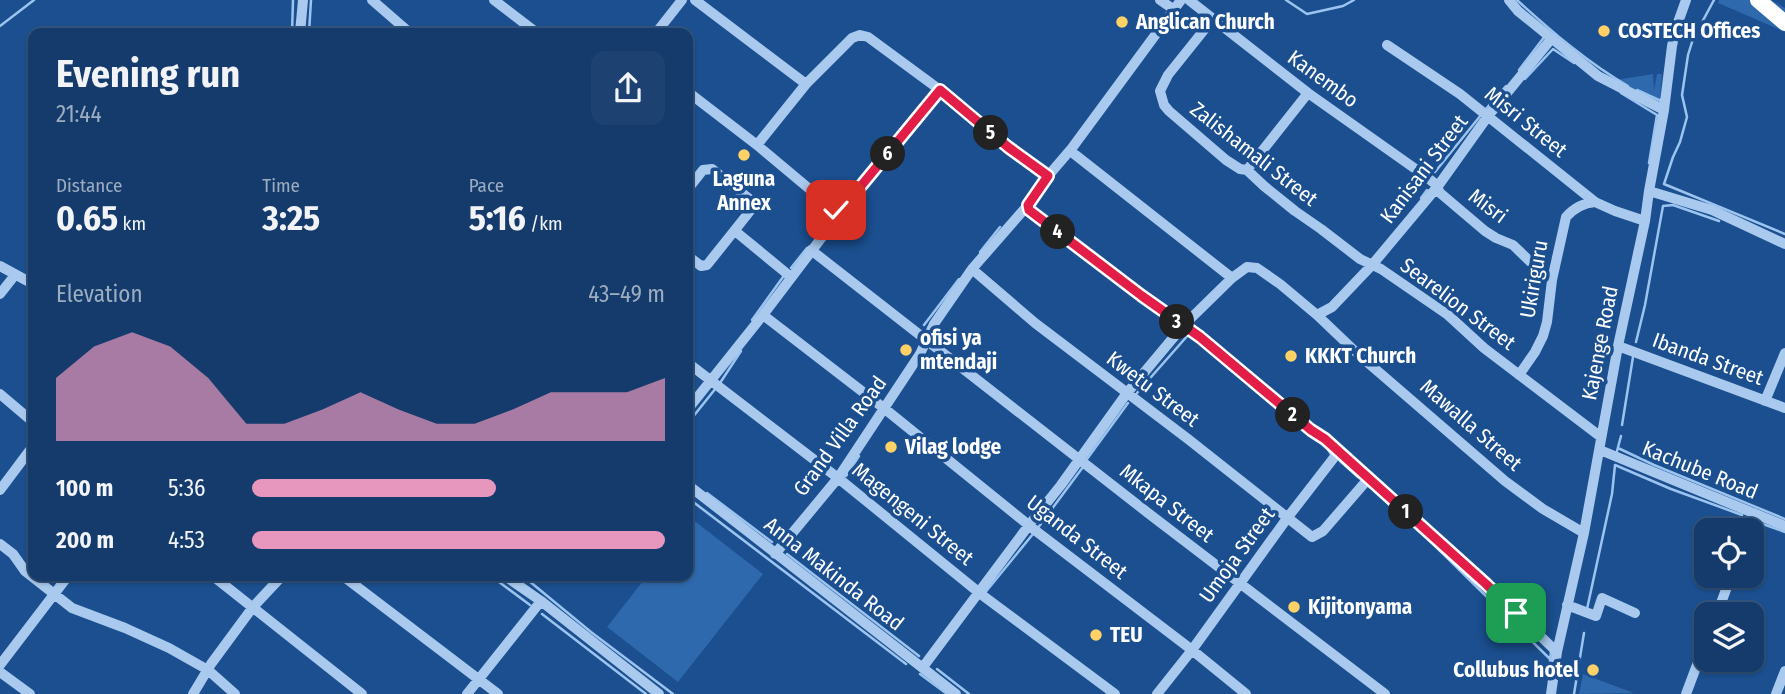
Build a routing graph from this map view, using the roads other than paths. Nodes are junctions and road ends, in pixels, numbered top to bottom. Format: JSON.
{"nodes":[{"id":1,"x":303,"y":0,"type":"edge"},
{"id":2,"x":372,"y":0,"type":"edge"},
{"id":3,"x":494,"y":0,"type":"edge"},
{"id":4,"x":682,"y":0,"type":"edge"},
{"id":5,"x":695,"y":0,"type":"edge"},
{"id":6,"x":1160,"y":0,"type":"edge"},
{"id":7,"x":1189,"y":0,"type":"edge"},
{"id":8,"x":1509,"y":0,"type":"edge"},
{"id":9,"x":1686,"y":0,"type":"edge"},
{"id":10,"x":1758,"y":0,"type":"edge"},
{"id":11,"x":1177,"y":4,"type":"edge"},
{"id":12,"x":1212,"y":20,"type":"junction"},
{"id":13,"x":1785,"y":23,"type":"edge"},
{"id":14,"x":300,"y":28,"type":"edge"},
{"id":15,"x":404,"y":28,"type":"edge"},
{"id":16,"x":530,"y":28,"type":"edge"},
{"id":17,"x":660,"y":28,"type":"edge"},
{"id":18,"x":1552,"y":38,"type":"junction"},
{"id":19,"x":1387,"y":45,"type":"dead end"},
{"id":20,"x":806,"y":84,"type":"junction"},
{"id":21,"x":940,"y":90,"type":"junction"},
{"id":22,"x":1308,"y":93,"type":"junction"},
{"id":23,"x":693,"y":96,"type":"edge"},
{"id":24,"x":1664,"y":110,"type":"junction"},
{"id":25,"x":1488,"y":116,"type":"junction"},
{"id":26,"x":757,"y":145,"type":"junction"},
{"id":27,"x":1072,"y":148,"type":"junction"},
{"id":28,"x":1248,"y":170,"type":"junction"},
{"id":29,"x":1048,"y":176,"type":"junction"},
{"id":30,"x":693,"y":182,"type":"edge"},
{"id":31,"x":1438,"y":186,"type":"junction"},
{"id":32,"x":1649,"y":191,"type":"junction"},
{"id":33,"x":1595,"y":202,"type":"junction"},
{"id":34,"x":1028,"y":205,"type":"junction"},
{"id":35,"x":838,"y":212,"type":"junction"},
{"id":36,"x":1645,"y":222,"type":"junction"},
{"id":37,"x":734,"y":231,"type":"junction"},
{"id":38,"x":1785,"y":244,"type":"edge"},
{"id":39,"x":811,"y":250,"type":"junction"},
{"id":40,"x":693,"y":260,"type":"edge"},
{"id":41,"x":1373,"y":265,"type":"junction"},
{"id":42,"x":0,"y":266,"type":"edge"},
{"id":43,"x":972,"y":269,"type":"junction"},
{"id":44,"x":15,"y":275,"type":"junction"},
{"id":45,"x":791,"y":277,"type":"junction"},
{"id":46,"x":1232,"y":278,"type":"junction"},
{"id":47,"x":1552,"y":280,"type":"junction"},
{"id":48,"x":28,"y":282,"type":"edge"},
{"id":49,"x":0,"y":294,"type":"edge"},
{"id":50,"x":762,"y":315,"type":"junction"},
{"id":51,"x":1317,"y":315,"type":"junction"},
{"id":52,"x":1183,"y":326,"type":"junction"},
{"id":53,"x":927,"y":340,"type":"junction"},
{"id":54,"x":1618,"y":346,"type":"junction"},
{"id":55,"x":1785,"y":353,"type":"edge"},
{"id":56,"x":693,"y":367,"type":"edge"},
{"id":57,"x":1519,"y":375,"type":"junction"},
{"id":58,"x":710,"y":382,"type":"junction"},
{"id":59,"x":1127,"y":393,"type":"junction"},
{"id":60,"x":0,"y":394,"type":"edge"},
{"id":61,"x":1765,"y":401,"type":"junction"},
{"id":62,"x":693,"y":403,"type":"edge"},
{"id":63,"x":1785,"y":408,"type":"edge"},
{"id":64,"x":885,"y":409,"type":"junction"},
{"id":65,"x":28,"y":417,"type":"edge"},
{"id":66,"x":1601,"y":438,"type":"junction"},
{"id":67,"x":1325,"y":439,"type":"junction"},
{"id":68,"x":1600,"y":450,"type":"junction"},
{"id":69,"x":28,"y":453,"type":"edge"},
{"id":70,"x":1079,"y":459,"type":"junction"},
{"id":71,"x":838,"y":478,"type":"junction"},
{"id":72,"x":1368,"y":479,"type":"junction"},
{"id":73,"x":693,"y":489,"type":"edge"},
{"id":74,"x":0,"y":490,"type":"edge"},
{"id":75,"x":1754,"y":513,"type":"junction"},
{"id":76,"x":1287,"y":516,"type":"junction"},
{"id":77,"x":1752,"y":518,"type":"edge"},
{"id":78,"x":1029,"y":525,"type":"junction"},
{"id":79,"x":1785,"y":526,"type":"edge"},
{"id":80,"x":1584,"y":533,"type":"junction"},
{"id":81,"x":0,"y":544,"type":"edge"},
{"id":82,"x":775,"y":554,"type":"junction"},
{"id":83,"x":28,"y":573,"type":"edge"},
{"id":84,"x":37,"y":581,"type":"edge"},
{"id":85,"x":64,"y":581,"type":"edge"},
{"id":86,"x":219,"y":581,"type":"edge"},
{"id":87,"x":277,"y":581,"type":"edge"},
{"id":88,"x":350,"y":581,"type":"edge"},
{"id":89,"x":512,"y":581,"type":"edge"},
{"id":90,"x":1240,"y":583,"type":"junction"},
{"id":91,"x":979,"y":592,"type":"junction"},
{"id":92,"x":54,"y":595,"type":"junction"},
{"id":93,"x":541,"y":601,"type":"junction"},
{"id":94,"x":1567,"y":606,"type":"junction"},
{"id":95,"x":253,"y":607,"type":"junction"},
{"id":96,"x":1635,"y":612,"type":"dead end"},
{"id":97,"x":1192,"y":650,"type":"junction"},
{"id":98,"x":1557,"y":652,"type":"junction"},
{"id":99,"x":0,"y":666,"type":"edge"},
{"id":100,"x":923,"y":667,"type":"junction"},
{"id":101,"x":208,"y":670,"type":"junction"},
{"id":102,"x":1785,"y":671,"type":"edge"},
{"id":103,"x":0,"y":672,"type":"edge"},
{"id":104,"x":1694,"y":672,"type":"edge"},
{"id":105,"x":479,"y":679,"type":"junction"},
{"id":106,"x":30,"y":694,"type":"edge"},
{"id":107,"x":193,"y":694,"type":"edge"},
{"id":108,"x":235,"y":694,"type":"edge"},
{"id":109,"x":362,"y":694,"type":"edge"},
{"id":110,"x":467,"y":694,"type":"edge"},
{"id":111,"x":498,"y":694,"type":"edge"},
{"id":112,"x":659,"y":694,"type":"edge"},
{"id":113,"x":956,"y":694,"type":"edge"},
{"id":114,"x":1115,"y":694,"type":"edge"},
{"id":115,"x":1157,"y":694,"type":"edge"},
{"id":116,"x":1246,"y":694,"type":"edge"},
{"id":117,"x":1385,"y":694,"type":"edge"},
{"id":118,"x":1551,"y":694,"type":"edge"},
{"id":119,"x":1686,"y":694,"type":"edge"},
{"id":120,"x":1776,"y":694,"type":"edge"}],
"edges":[{"from":1,"to":14,"type":"street"},
{"from":2,"to":15,"type":"street"},
{"from":3,"to":16,"type":"street"},
{"from":4,"to":17,"type":"street"},
{"from":5,"to":20,"type":"street"},
{"from":6,"to":11,"type":"street"},
{"from":7,"to":12,"type":"street","name":"Kanembo"},
{"from":8,"to":18,"type":"street"},
{"from":9,"to":24,"type":"street","name":"Kajenge Road"},
{"from":10,"to":13,"type":"highway"},
{"from":11,"to":27,"type":"street","name":"Grand Villa Road"},
{"from":12,"to":22,"type":"street","name":"Kanembo"},
{"from":12,"to":28,"type":"street","name":"Zalishamali Street"},
{"from":18,"to":24,"type":"street"},
{"from":18,"to":25,"type":"street","name":"Kanisani Street"},
{"from":19,"to":25,"type":"street","name":"Misri Street"},
{"from":20,"to":21,"type":"street"},
{"from":20,"to":26,"type":"street"},
{"from":21,"to":29,"type":"street"},
{"from":21,"to":35,"type":"street"},
{"from":22,"to":28,"type":"street"},
{"from":22,"to":31,"type":"street","name":"Kanembo"},
{"from":23,"to":26,"type":"street"},
{"from":24,"to":32,"type":"street","name":"Kajenge Road"},
{"from":25,"to":31,"type":"street","name":"Kanisani Street"},
{"from":25,"to":33,"type":"street","name":"Misri Street"},
{"from":26,"to":35,"type":"street"},
{"from":27,"to":29,"type":"street","name":"Grand Villa Road"},
{"from":27,"to":46,"type":"street"},
{"from":28,"to":41,"type":"street","name":"Zalishamali Street"},
{"from":29,"to":34,"type":"street","name":"Grand Villa Road"},
{"from":30,"to":37,"type":"street"},
{"from":31,"to":41,"type":"street","name":"Kanisani Street"},
{"from":31,"to":47,"type":"street","name":"Misri"},
{"from":32,"to":36,"type":"street","name":"Kajenge Road"},
{"from":32,"to":38,"type":"street"},
{"from":33,"to":36,"type":"street","name":"Misri Street"},
{"from":33,"to":47,"type":"street","name":"Ukiriguru"},
{"from":34,"to":43,"type":"street","name":"Grand Villa Road"},
{"from":34,"to":52,"type":"street"},
{"from":35,"to":39,"type":"street"},
{"from":36,"to":54,"type":"street","name":"Kajenge Road"},
{"from":37,"to":40,"type":"street"},
{"from":37,"to":45,"type":"street"},
{"from":39,"to":45,"type":"street"},
{"from":39,"to":53,"type":"street","name":"Mkapa Street"},
{"from":41,"to":51,"type":"street","name":"Kanisani Street"},
{"from":41,"to":57,"type":"street","name":"Searelion Street"},
{"from":42,"to":44,"type":"street"},
{"from":43,"to":53,"type":"street","name":"Grand Villa Road"},
{"from":43,"to":59,"type":"street","name":"Kwetu Street"},
{"from":44,"to":48,"type":"street"},
{"from":44,"to":49,"type":"street"},
{"from":45,"to":50,"type":"street"},
{"from":46,"to":51,"type":"street","name":"Mawalla Street"},
{"from":46,"to":52,"type":"street"},
{"from":47,"to":57,"type":"street","name":"Ukiriguru"},
{"from":50,"to":58,"type":"street"},
{"from":50,"to":64,"type":"street","name":"Uganda Street"},
{"from":51,"to":80,"type":"street","name":"Mawalla Street"},
{"from":52,"to":59,"type":"street"},
{"from":52,"to":67,"type":"street"},
{"from":53,"to":64,"type":"street","name":"Grand Villa Road"},
{"from":53,"to":70,"type":"street","name":"Mkapa Street"},
{"from":54,"to":61,"type":"street","name":"Ibanda Street"},
{"from":54,"to":66,"type":"street","name":"Kajenge Road"},
{"from":55,"to":61,"type":"street"},
{"from":56,"to":58,"type":"street","name":"Magengeni Street"},
{"from":57,"to":66,"type":"street","name":"Searelion Street"},
{"from":58,"to":62,"type":"street"},
{"from":58,"to":71,"type":"street","name":"Magengeni Street"},
{"from":59,"to":70,"type":"street"},
{"from":59,"to":76,"type":"street","name":"Kwetu Street"},
{"from":60,"to":65,"type":"street"},
{"from":61,"to":63,"type":"street","name":"Ibanda Street"},
{"from":64,"to":71,"type":"street","name":"Grand Villa Road"},
{"from":64,"to":78,"type":"street","name":"Uganda Street"},
{"from":66,"to":68,"type":"street","name":"Kajenge Road"},
{"from":67,"to":72,"type":"street"},
{"from":67,"to":76,"type":"street","name":"Umoja Street"},
{"from":68,"to":75,"type":"street","name":"Kachube Road"},
{"from":68,"to":80,"type":"street","name":"Kajenge Road"},
{"from":69,"to":74,"type":"street"},
{"from":70,"to":78,"type":"street"},
{"from":70,"to":90,"type":"street","name":"Mkapa Street"},
{"from":71,"to":82,"type":"street","name":"Grand Villa Road"},
{"from":71,"to":91,"type":"street","name":"Magengeni Street"},
{"from":72,"to":76,"type":"street","name":"Kwetu Street"},
{"from":72,"to":98,"type":"street"},
{"from":73,"to":82,"type":"street","name":"Anna Makinda Road"},
{"from":75,"to":77,"type":"street"},
{"from":75,"to":79,"type":"street","name":"Kachube Road"},
{"from":76,"to":90,"type":"street","name":"Umoja Street"},
{"from":78,"to":91,"type":"street"},
{"from":78,"to":97,"type":"street","name":"Uganda Street"},
{"from":80,"to":94,"type":"street","name":"Kajenge Road"},
{"from":81,"to":83,"type":"street"},
{"from":82,"to":100,"type":"street","name":"Anna Makinda Road"},
{"from":84,"to":92,"type":"street"},
{"from":85,"to":92,"type":"street"},
{"from":86,"to":95,"type":"street"},
{"from":87,"to":95,"type":"street"},
{"from":88,"to":105,"type":"street"},
{"from":89,"to":93,"type":"street"},
{"from":90,"to":97,"type":"street","name":"Umoja Street"},
{"from":90,"to":117,"type":"street","name":"Mkapa Street"},
{"from":91,"to":100,"type":"street"},
{"from":91,"to":114,"type":"street","name":"Magengeni Street"},
{"from":92,"to":99,"type":"street"},
{"from":92,"to":101,"type":"street"},
{"from":93,"to":105,"type":"street"},
{"from":93,"to":112,"type":"street"},
{"from":94,"to":96,"type":"street"},
{"from":94,"to":98,"type":"street","name":"Kajenge Road"},
{"from":95,"to":101,"type":"street"},
{"from":95,"to":109,"type":"street"},
{"from":97,"to":115,"type":"street","name":"Umoja Street"},
{"from":97,"to":116,"type":"street","name":"Uganda Street"},
{"from":98,"to":118,"type":"street","name":"Kajenge Road"},
{"from":100,"to":113,"type":"street","name":"Anna Makinda Road"},
{"from":101,"to":107,"type":"street"},
{"from":101,"to":108,"type":"street"},
{"from":102,"to":120,"type":"street"},
{"from":103,"to":106,"type":"street"},
{"from":104,"to":119,"type":"street"},
{"from":105,"to":110,"type":"street"},
{"from":105,"to":111,"type":"street"}]}
